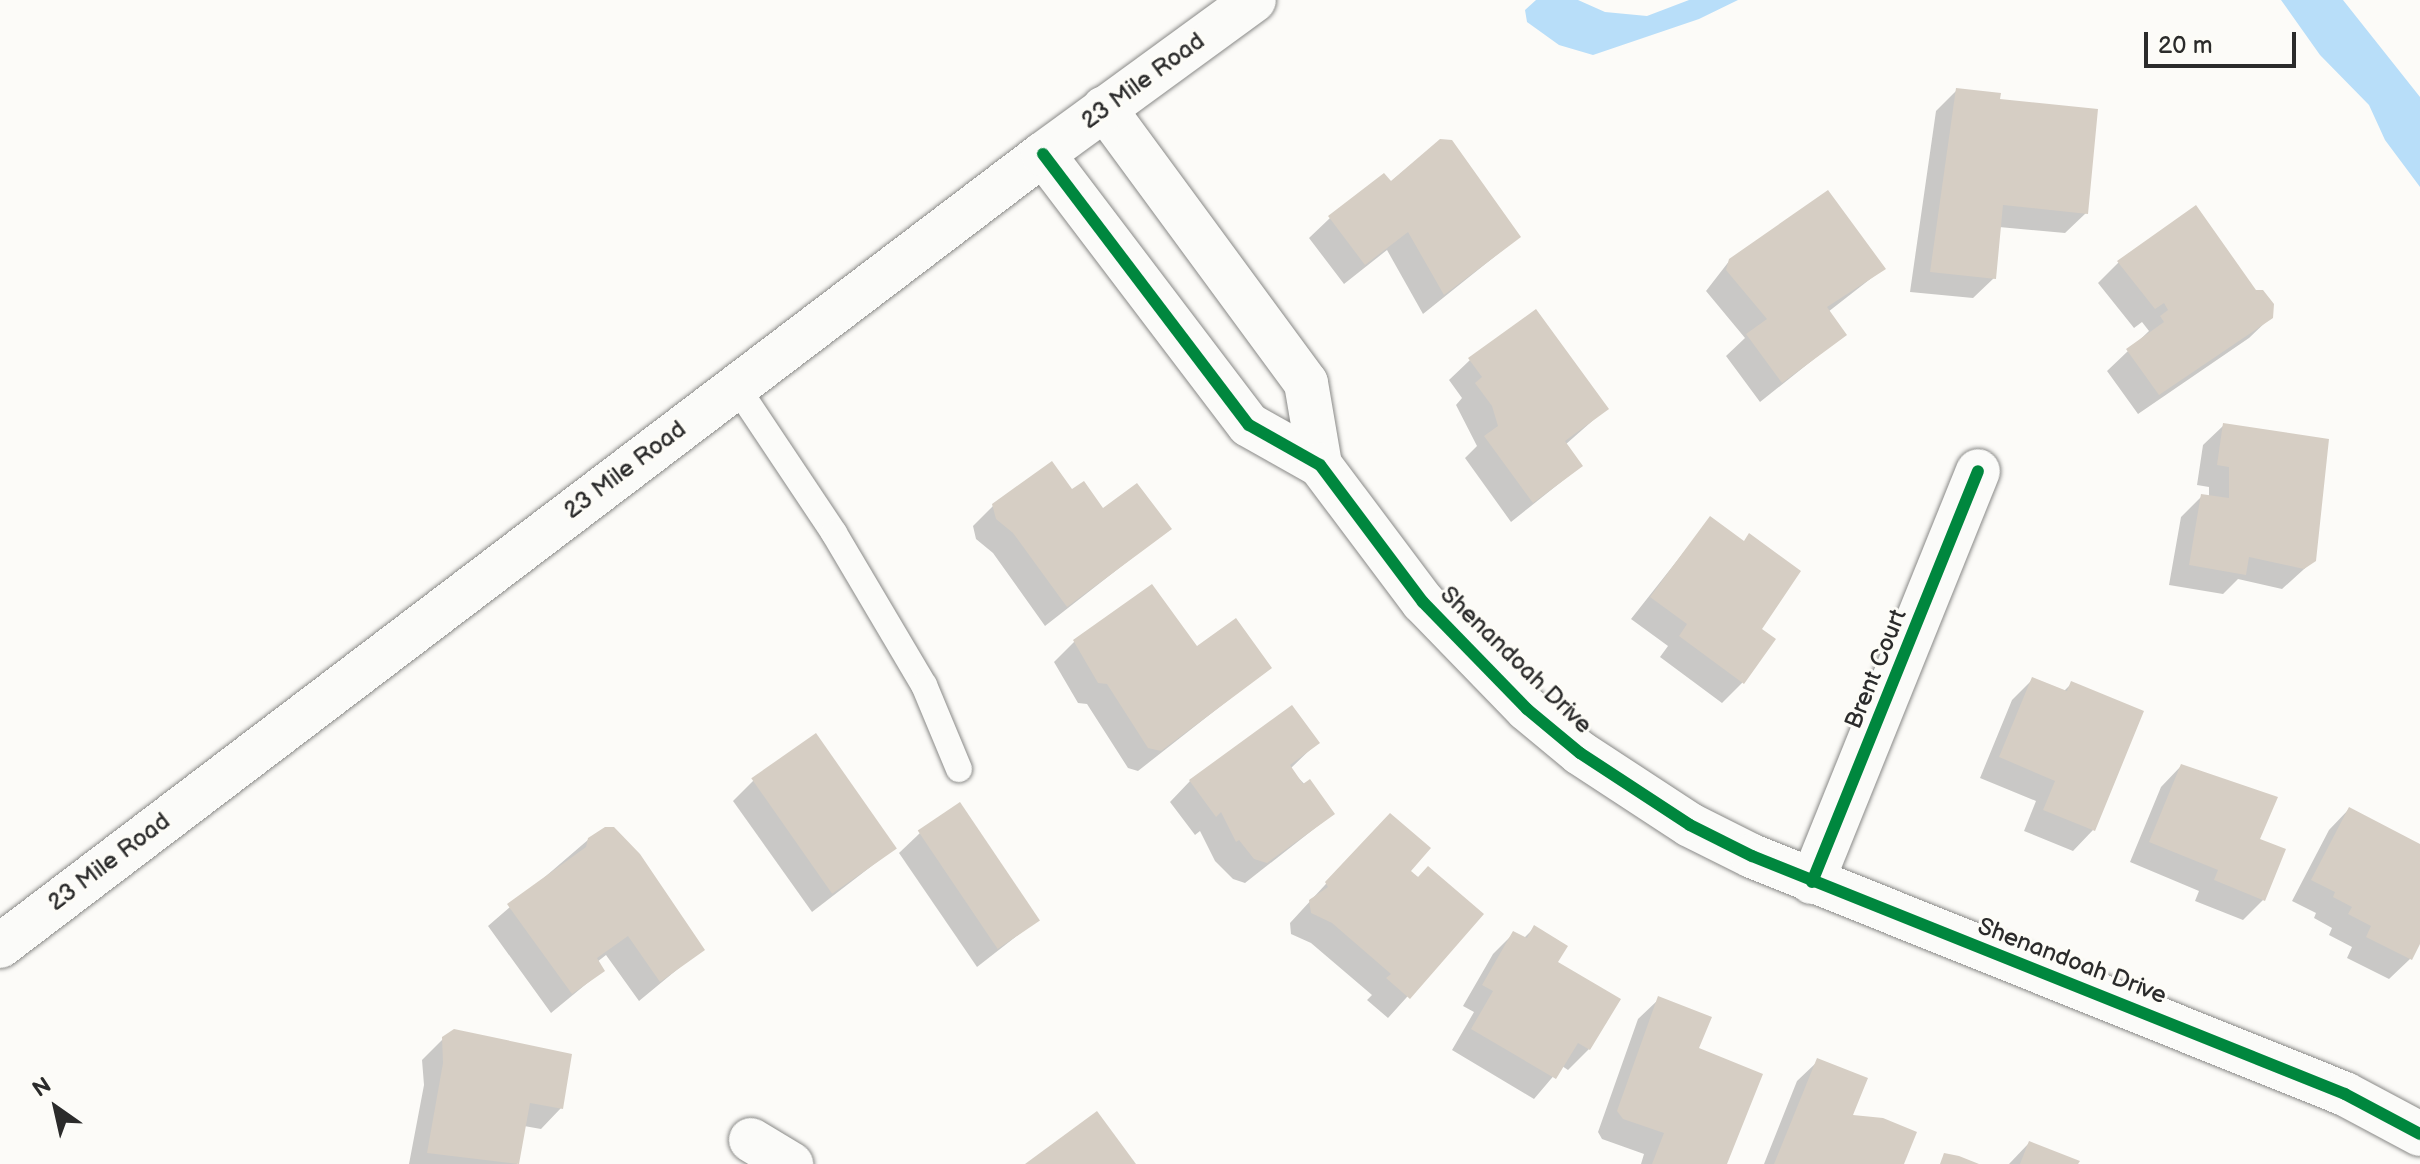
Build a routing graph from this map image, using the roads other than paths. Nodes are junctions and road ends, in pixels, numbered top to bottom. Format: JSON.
{"nodes":[{"id":1,"x":1254,"y":0,"type":"edge"},
{"id":2,"x":1104,"y":108,"type":"junction"},
{"id":3,"x":1043,"y":154,"type":"junction"},
{"id":4,"x":736,"y":386,"type":"junction"},
{"id":5,"x":1320,"y":465,"type":"junction"},
{"id":6,"x":1978,"y":471,"type":"dead end"},
{"id":7,"x":959,"y":769,"type":"dead end"},
{"id":8,"x":1812,"y":882,"type":"junction"},
{"id":9,"x":0,"y":946,"type":"edge"},
{"id":10,"x":2420,"y":1134,"type":"edge"},
{"id":11,"x":751,"y":1140,"type":"dead end"},
{"id":12,"x":791,"y":1164,"type":"edge"}],
"edges":[{"from":1,"to":2,"type":"street","name":"23 Mile Road"},
{"from":2,"to":3,"type":"street","name":"23 Mile Road"},
{"from":2,"to":5,"type":"street","name":"Shenandoah Drive"},
{"from":3,"to":4,"type":"street","name":"23 Mile Road"},
{"from":3,"to":5,"type":"street","name":"Shenandoah Drive"},
{"from":4,"to":7,"type":"lane"},
{"from":4,"to":9,"type":"street","name":"23 Mile Road"},
{"from":5,"to":8,"type":"street","name":"Shenandoah Drive"},
{"from":6,"to":8,"type":"street","name":"Brent Court"},
{"from":8,"to":10,"type":"street","name":"Shenandoah Drive"},
{"from":11,"to":12,"type":"street"}]}
